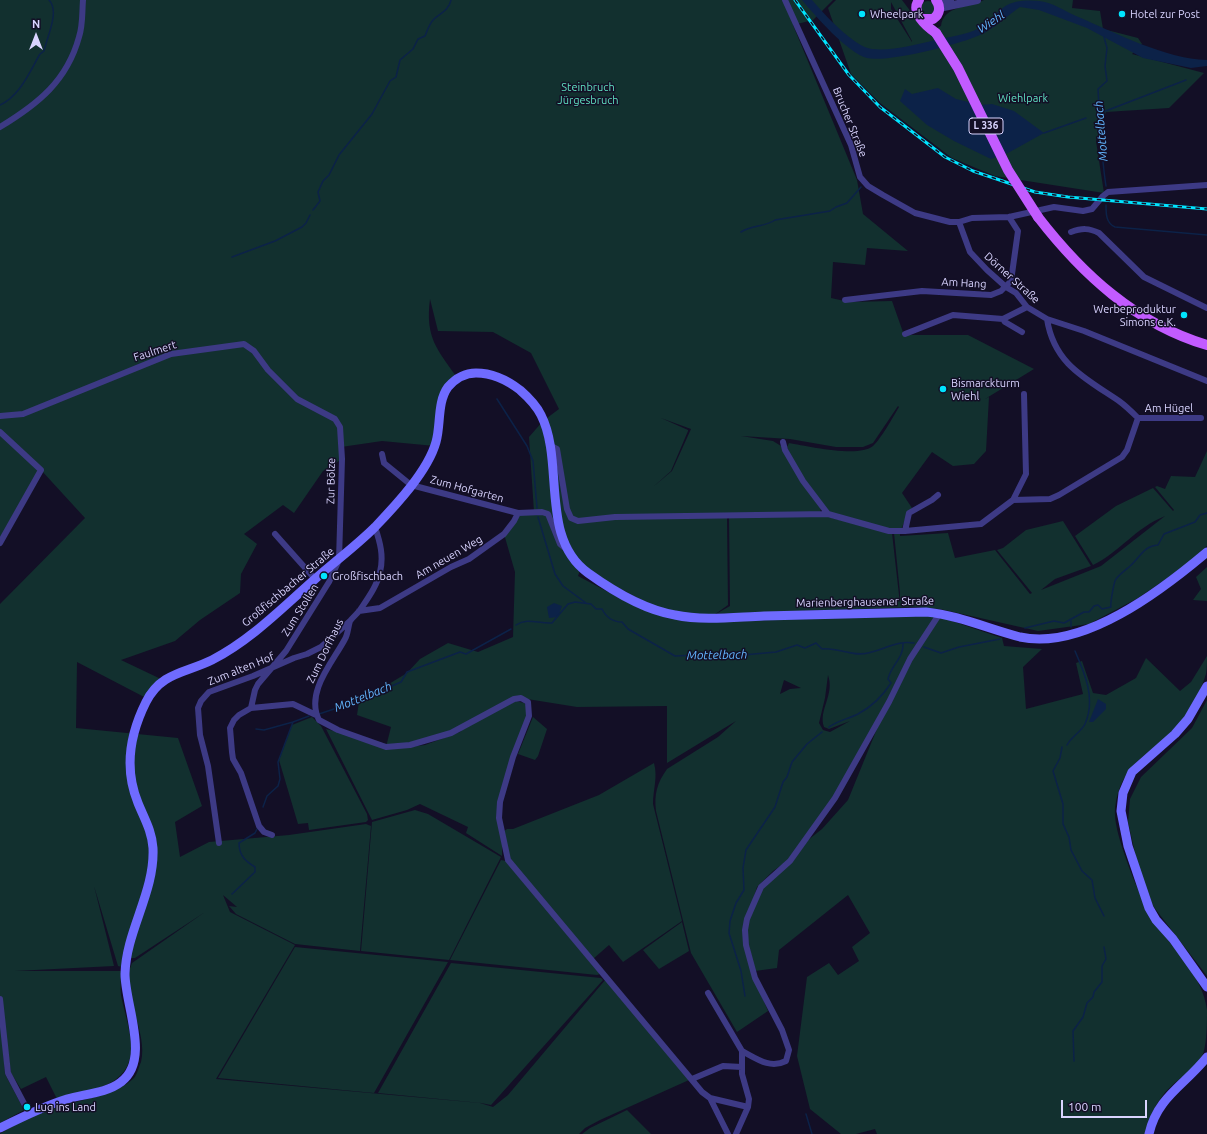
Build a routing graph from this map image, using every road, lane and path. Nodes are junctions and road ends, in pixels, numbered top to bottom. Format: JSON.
{"nodes":[{"id":1,"x":83,"y":0,"type":"edge"},
{"id":2,"x":785,"y":0,"type":"edge"},
{"id":3,"x":950,"y":0,"type":"edge"},
{"id":4,"x":977,"y":0,"type":"edge"},
{"id":5,"x":915,"y":2,"type":"edge"},
{"id":6,"x":937,"y":6,"type":"edge"},
{"id":7,"x":923,"y":19,"type":"junction"},
{"id":8,"x":936,"y":33,"type":"junction"},
{"id":9,"x":0,"y":127,"type":"edge"},
{"id":10,"x":1207,"y":185,"type":"edge"},
{"id":11,"x":1009,"y":217,"type":"junction"},
{"id":12,"x":959,"y":222,"type":"junction"},
{"id":13,"x":1072,"y":232,"type":"dead end"},
{"id":14,"x":1006,"y":287,"type":"junction"},
{"id":15,"x":845,"y":300,"type":"dead end"},
{"id":16,"x":1027,"y":307,"type":"junction"},
{"id":17,"x":1207,"y":308,"type":"edge"},
{"id":18,"x":1003,"y":319,"type":"junction"},
{"id":19,"x":1048,"y":319,"type":"junction"},
{"id":20,"x":1022,"y":332,"type":"dead end"},
{"id":21,"x":905,"y":334,"type":"dead end"},
{"id":22,"x":1207,"y":345,"type":"edge"},
{"id":23,"x":1207,"y":381,"type":"edge"},
{"id":24,"x":1024,"y":394,"type":"dead end"},
{"id":25,"x":322,"y":411,"type":"joint"},
{"id":26,"x":0,"y":416,"type":"edge"},
{"id":27,"x":1138,"y":418,"type":"junction"},
{"id":28,"x":1201,"y":418,"type":"dead end"},
{"id":29,"x":0,"y":432,"type":"edge"},
{"id":30,"x":783,"y":442,"type":"dead end"},
{"id":31,"x":549,"y":445,"type":"junction"},
{"id":32,"x":382,"y":454,"type":"dead end"},
{"id":33,"x":411,"y":485,"type":"junction"},
{"id":34,"x":938,"y":494,"type":"dead end"},
{"id":35,"x":1013,"y":500,"type":"junction"},
{"id":36,"x":518,"y":513,"type":"junction"},
{"id":37,"x":828,"y":514,"type":"junction"},
{"id":38,"x":375,"y":527,"type":"junction"},
{"id":39,"x":905,"y":531,"type":"junction"},
{"id":40,"x":275,"y":534,"type":"dead end"},
{"id":41,"x":0,"y":543,"type":"edge"},
{"id":42,"x":566,"y":549,"type":"junction"},
{"id":43,"x":1207,"y":552,"type":"edge"},
{"id":44,"x":339,"y":560,"type":"junction"},
{"id":45,"x":315,"y":579,"type":"junction"},
{"id":46,"x":359,"y":611,"type":"junction"},
{"id":47,"x":940,"y":613,"type":"junction"},
{"id":48,"x":351,"y":620,"type":"junction"},
{"id":49,"x":273,"y":668,"type":"junction"},
{"id":50,"x":1207,"y":686,"type":"edge"},
{"id":51,"x":251,"y":708,"type":"junction"},
{"id":52,"x":316,"y":715,"type":"junction"},
{"id":53,"x":272,"y":835,"type":"dead end"},
{"id":54,"x":219,"y":843,"type":"dead end"},
{"id":55,"x":1207,"y":988,"type":"edge"},
{"id":56,"x":708,"y":993,"type":"dead end"},
{"id":57,"x":0,"y":999,"type":"edge"},
{"id":58,"x":742,"y":1051,"type":"junction"},
{"id":59,"x":1207,"y":1057,"type":"edge"},
{"id":60,"x":742,"y":1067,"type":"junction"},
{"id":61,"x":692,"y":1079,"type":"junction"},
{"id":62,"x":710,"y":1098,"type":"junction"},
{"id":63,"x":748,"y":1107,"type":"junction"},
{"id":64,"x":30,"y":1113,"type":"junction"},
{"id":65,"x":0,"y":1128,"type":"edge"},
{"id":66,"x":728,"y":1134,"type":"edge"},
{"id":67,"x":736,"y":1134,"type":"edge"},
{"id":68,"x":1149,"y":1134,"type":"edge"}],
"edges":[{"from":1,"to":9,"type":"street"},
{"from":2,"to":12,"type":"street","name":"Brucher Straße"},
{"from":3,"to":6,"type":"street"},
{"from":4,"to":6,"type":"street"},
{"from":5,"to":7,"type":"main road","number":"L 336"},
{"from":6,"to":7,"type":"main road"},
{"from":6,"to":8,"type":"main road"},
{"from":7,"to":8,"type":"main road","number":"L 336"},
{"from":8,"to":22,"type":"main road","number":"L 336","bridge":true},
{"from":10,"to":11,"type":"street","name":"Brucher Straße"},
{"from":11,"to":12,"type":"street","name":"Brucher Straße"},
{"from":11,"to":14,"type":"street"},
{"from":12,"to":14,"type":"street","name":"Dörner Straße"},
{"from":13,"to":17,"type":"street"},
{"from":14,"to":15,"type":"street","name":"Am Hang"},
{"from":14,"to":16,"type":"street","name":"Dörner Straße"},
{"from":16,"to":18,"type":"street"},
{"from":16,"to":19,"type":"street","name":"Dörner Straße"},
{"from":18,"to":20,"type":"street"},
{"from":18,"to":21,"type":"street"},
{"from":19,"to":23,"type":"street","name":"Dörner Straße"},
{"from":19,"to":27,"type":"street"},
{"from":24,"to":35,"type":"street"},
{"from":25,"to":26,"type":"street","name":"Faulmert"},
{"from":25,"to":44,"type":"street","name":"Zur Bölze"},
{"from":27,"to":28,"type":"street","name":"Am Hügel"},
{"from":27,"to":35,"type":"street"},
{"from":29,"to":41,"type":"street"},
{"from":30,"to":37,"type":"street"},
{"from":31,"to":33,"type":"main road","name":"Großfischbacher Straße"},
{"from":31,"to":37,"type":"street"},
{"from":31,"to":42,"type":"main road","name":"Großfischbacher Straße"},
{"from":32,"to":33,"type":"street"},
{"from":33,"to":36,"type":"street","name":"Zum Hofgarten"},
{"from":33,"to":38,"type":"main road","name":"Großfischbacher Straße"},
{"from":34,"to":39,"type":"street"},
{"from":35,"to":39,"type":"street"},
{"from":36,"to":42,"type":"street"},
{"from":36,"to":46,"type":"street","name":"Am neuen Weg"},
{"from":37,"to":39,"type":"street"},
{"from":38,"to":44,"type":"main road","name":"Großfischbacher Straße"},
{"from":38,"to":46,"type":"street","name":"Zum Dorfhaus"},
{"from":40,"to":45,"type":"street"},
{"from":42,"to":47,"type":"main road","name":"Marienberghausener Straße"},
{"from":43,"to":47,"type":"main road","name":"Marienberghausener Straße"},
{"from":44,"to":45,"type":"main road","name":"Großfischbacher Straße"},
{"from":44,"to":49,"type":"street","name":"Zum Stollen"},
{"from":45,"to":64,"type":"main road","name":"Großfischbacher Straße"},
{"from":46,"to":48,"type":"street","name":"Zum Dorfhaus"},
{"from":47,"to":58,"type":"street"},
{"from":48,"to":49,"type":"street","name":"Zum alten Hof"},
{"from":48,"to":52,"type":"street","name":"Zum Dorfhaus"},
{"from":49,"to":51,"type":"street","name":"Zum Stollen"},
{"from":49,"to":54,"type":"street","name":"Zum alten Hof"},
{"from":50,"to":55,"type":"main road"},
{"from":51,"to":52,"type":"street"},
{"from":51,"to":53,"type":"street"},
{"from":52,"to":61,"type":"street"},
{"from":56,"to":58,"type":"street"},
{"from":57,"to":64,"type":"street"},
{"from":58,"to":60,"type":"street"},
{"from":59,"to":68,"type":"main road"},
{"from":60,"to":61,"type":"street"},
{"from":60,"to":63,"type":"street"},
{"from":61,"to":62,"type":"street"},
{"from":62,"to":63,"type":"street"},
{"from":62,"to":66,"type":"street"},
{"from":63,"to":67,"type":"street"},
{"from":64,"to":65,"type":"main road","name":"Großfischbacher Straße"}]}
